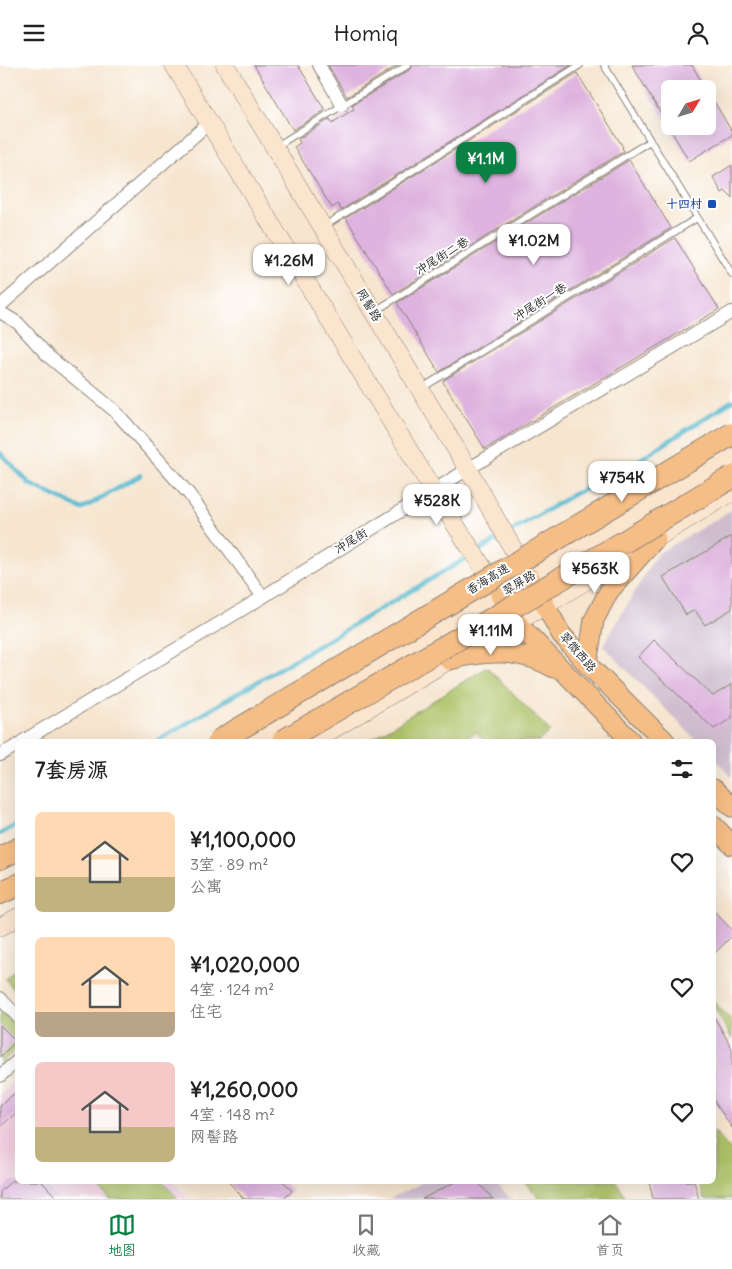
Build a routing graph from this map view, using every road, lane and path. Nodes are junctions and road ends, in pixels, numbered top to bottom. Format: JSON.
{"nodes":[{"id":1,"x":174,"y":65,"type":"edge"},
{"id":2,"x":225,"y":65,"type":"edge"},
{"id":3,"x":318,"y":65,"type":"edge"},
{"id":4,"x":408,"y":65,"type":"edge"},
{"id":5,"x":580,"y":65,"type":"edge"},
{"id":6,"x":604,"y":65,"type":"edge"},
{"id":7,"x":342,"y":105,"type":"junction"},
{"id":8,"x":209,"y":123,"type":"junction"},
{"id":9,"x":650,"y":141,"type":"junction"},
{"id":10,"x":274,"y":148,"type":"junction"},
{"id":11,"x":697,"y":218,"type":"junction"},
{"id":12,"x":322,"y":227,"type":"junction"},
{"id":13,"x":732,"y":274,"type":"edge"},
{"id":14,"x":0,"y":305,"type":"edge"},
{"id":15,"x":0,"y":312,"type":"edge"},
{"id":16,"x":373,"y":312,"type":"junction"},
{"id":17,"x":732,"y":312,"type":"edge"},
{"id":18,"x":420,"y":389,"type":"junction"},
{"id":19,"x":732,"y":433,"type":"edge"},
{"id":20,"x":732,"y":456,"type":"edge"},
{"id":21,"x":468,"y":469,"type":"junction"},
{"id":22,"x":732,"y":477,"type":"edge"},
{"id":23,"x":433,"y":490,"type":"junction"},
{"id":24,"x":732,"y":492,"type":"edge"},
{"id":25,"x":656,"y":537,"type":"junction"},
{"id":26,"x":530,"y":577,"type":"junction"},
{"id":27,"x":500,"y":595,"type":"junction"},
{"id":28,"x":263,"y":597,"type":"junction"},
{"id":29,"x":546,"y":605,"type":"junction"},
{"id":30,"x":516,"y":622,"type":"junction"},
{"id":31,"x":449,"y":660,"type":"junction"},
{"id":32,"x":587,"y":664,"type":"junction"},
{"id":33,"x":572,"y":680,"type":"junction"},
{"id":34,"x":26,"y":739,"type":"edge"},
{"id":35,"x":222,"y":739,"type":"edge"},
{"id":36,"x":258,"y":739,"type":"edge"},
{"id":37,"x":286,"y":739,"type":"edge"},
{"id":38,"x":316,"y":739,"type":"edge"},
{"id":39,"x":629,"y":739,"type":"edge"},
{"id":40,"x":663,"y":739,"type":"edge"},
{"id":41,"x":15,"y":747,"type":"edge"},
{"id":42,"x":0,"y":755,"type":"edge"},
{"id":43,"x":716,"y":791,"type":"edge"},
{"id":44,"x":732,"y":807,"type":"edge"},
{"id":45,"x":716,"y":828,"type":"edge"},
{"id":46,"x":732,"y":845,"type":"edge"},
{"id":47,"x":15,"y":850,"type":"edge"},
{"id":48,"x":0,"y":857,"type":"edge"},
{"id":49,"x":15,"y":877,"type":"edge"},
{"id":50,"x":0,"y":885,"type":"edge"},
{"id":51,"x":15,"y":886,"type":"edge"},
{"id":52,"x":0,"y":893,"type":"edge"},
{"id":53,"x":15,"y":919,"type":"edge"},
{"id":54,"x":0,"y":927,"type":"edge"},
{"id":55,"x":0,"y":999,"type":"edge"},
{"id":56,"x":15,"y":1014,"type":"edge"},
{"id":57,"x":15,"y":1063,"type":"edge"},
{"id":58,"x":0,"y":1076,"type":"edge"}],
"edges":[{"from":1,"to":8,"type":"main road","name":"翠微西路"},
{"from":2,"to":10,"type":"main road","name":"网髻路"},
{"from":3,"to":7,"type":"street"},
{"from":4,"to":7,"type":"lane"},
{"from":5,"to":12,"type":"lane"},
{"from":6,"to":9,"type":"lane"},
{"from":7,"to":10,"type":"lane"},
{"from":8,"to":14,"type":"street"},
{"from":8,"to":23,"type":"main road","name":"翠微西路"},
{"from":9,"to":11,"type":"lane"},
{"from":9,"to":16,"type":"lane","name":"冲尾街二巷"},
{"from":10,"to":12,"type":"main road","name":"网髻路"},
{"from":11,"to":13,"type":"lane"},
{"from":11,"to":18,"type":"lane","name":"冲尾街一巷"},
{"from":12,"to":16,"type":"main road","name":"网髻路"},
{"from":15,"to":28,"type":"street"},
{"from":16,"to":18,"type":"main road","name":"网髻路"},
{"from":17,"to":21,"type":"street","name":"冲尾街"},
{"from":18,"to":21,"type":"main road","name":"网髻路"},
{"from":19,"to":35,"type":"highway","name":"香海高速","bridge":true},
{"from":20,"to":26,"type":"main road","name":"翠屏路"},
{"from":21,"to":23,"type":"street","name":"冲尾街"},
{"from":21,"to":26,"type":"main road","name":"翠微西路"},
{"from":22,"to":37,"type":"highway","bridge":true},
{"from":23,"to":27,"type":"main road","name":"翠微西路"},
{"from":23,"to":28,"type":"street","name":"冲尾街"},
{"from":24,"to":25,"type":"main road"},
{"from":25,"to":29,"type":"main road"},
{"from":25,"to":32,"type":"main road"},
{"from":26,"to":27,"type":"main road","name":"翠屏路"},
{"from":26,"to":29,"type":"main road","name":"翠微西路"},
{"from":27,"to":30,"type":"main road","name":"翠微西路"},
{"from":27,"to":36,"type":"main road","name":"翠屏路"},
{"from":28,"to":34,"type":"street","name":"冲尾街"},
{"from":29,"to":30,"type":"main road"},
{"from":29,"to":32,"type":"main road","name":"翠微西路"},
{"from":30,"to":31,"type":"main road"},
{"from":30,"to":33,"type":"main road","name":"翠微西路"},
{"from":31,"to":33,"type":"main road"},
{"from":31,"to":38,"type":"main road"},
{"from":32,"to":40,"type":"main road","name":"翠微西路"},
{"from":33,"to":39,"type":"main road","name":"翠微西路"},
{"from":41,"to":42,"type":"street"},
{"from":43,"to":44,"type":"main road"},
{"from":45,"to":46,"type":"main road"},
{"from":47,"to":48,"type":"highway"},
{"from":49,"to":50,"type":"main road"},
{"from":51,"to":52,"type":"highway"},
{"from":53,"to":54,"type":"main road"},
{"from":55,"to":56,"type":"street"},
{"from":57,"to":58,"type":"street"}]}
